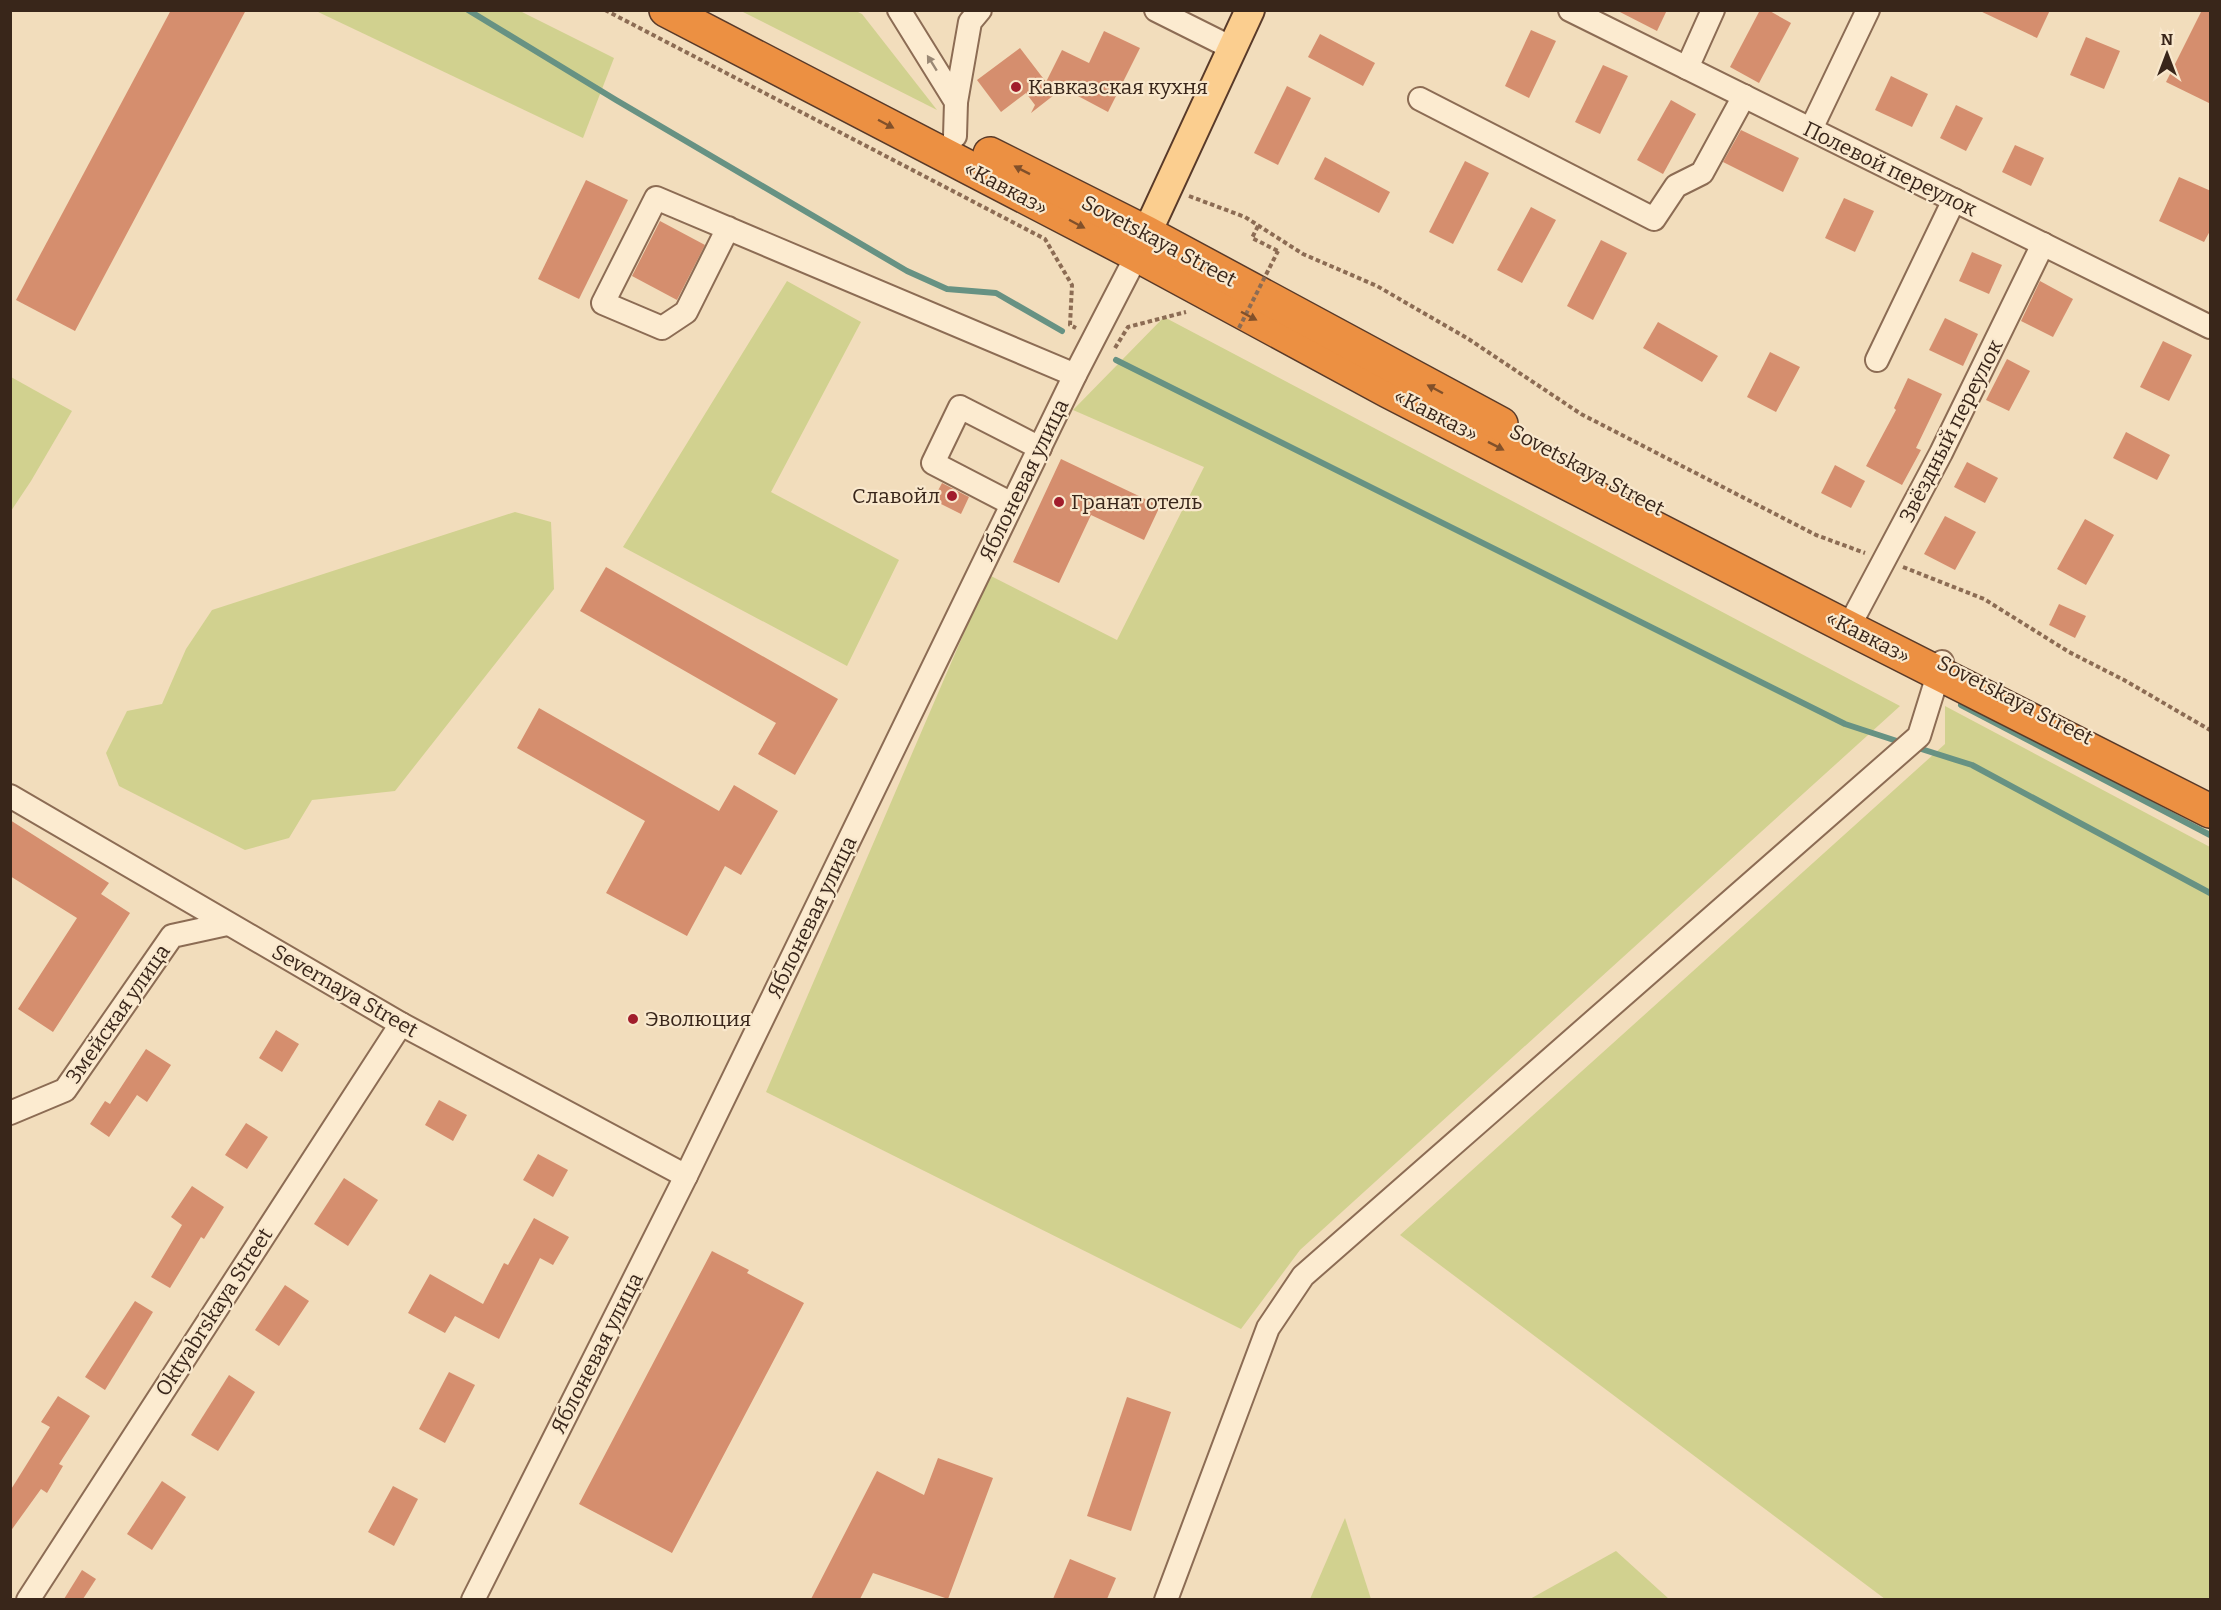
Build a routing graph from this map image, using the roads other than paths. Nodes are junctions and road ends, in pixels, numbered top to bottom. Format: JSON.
{"nodes":[{"id":1,"x":666,"y":10,"type":"edge"},
{"id":2,"x":707,"y":10,"type":"edge"},
{"id":3,"x":899,"y":10,"type":"edge"},
{"id":4,"x":980,"y":10,"type":"edge"},
{"id":5,"x":1156,"y":10,"type":"edge"},
{"id":6,"x":1250,"y":10,"type":"edge"},
{"id":7,"x":1570,"y":10,"type":"edge"},
{"id":8,"x":1713,"y":10,"type":"edge"},
{"id":9,"x":1868,"y":10,"type":"edge"},
{"id":10,"x":1232,"y":48,"type":"junction"},
{"id":11,"x":1687,"y":68,"type":"junction"},
{"id":12,"x":1744,"y":96,"type":"junction"},
{"id":13,"x":1420,"y":99,"type":"dead end"},
{"id":14,"x":956,"y":102,"type":"junction"},
{"id":15,"x":1811,"y":129,"type":"junction"},
{"id":16,"x":955,"y":136,"type":"junction"},
{"id":17,"x":1954,"y":200,"type":"junction"},
{"id":18,"x":728,"y":228,"type":"junction"},
{"id":19,"x":1142,"y":244,"type":"junction"},
{"id":20,"x":2043,"y":244,"type":"junction"},
{"id":21,"x":2211,"y":327,"type":"edge"},
{"id":22,"x":1877,"y":360,"type":"dead end"},
{"id":23,"x":1075,"y":375,"type":"junction"},
{"id":24,"x":1040,"y":448,"type":"junction"},
{"id":25,"x":1012,"y":504,"type":"junction"},
{"id":26,"x":1856,"y":615,"type":"junction"},
{"id":27,"x":1940,"y":667,"type":"junction"},
{"id":28,"x":10,"y":796,"type":"edge"},
{"id":29,"x":2211,"y":800,"type":"edge"},
{"id":30,"x":2211,"y":811,"type":"edge"},
{"id":31,"x":227,"y":924,"type":"junction"},
{"id":32,"x":401,"y":1024,"type":"junction"},
{"id":33,"x":10,"y":1113,"type":"edge"},
{"id":34,"x":686,"y":1176,"type":"junction"},
{"id":35,"x":28,"y":1599,"type":"edge"},
{"id":36,"x":473,"y":1599,"type":"edge"},
{"id":37,"x":1166,"y":1599,"type":"edge"}],
"edges":[{"from":1,"to":19,"type":"highway","name":"«Кавказ»","one_way":true},
{"from":2,"to":16,"type":"highway","name":"Sovetskaya Street"},
{"from":14,"to":3,"type":"street","one_way":true},
{"from":4,"to":14,"type":"street"},
{"from":5,"to":10,"type":"street"},
{"from":6,"to":10,"type":"main road"},
{"from":7,"to":11,"type":"street","name":"Полевой переулок"},
{"from":8,"to":11,"type":"street"},
{"from":9,"to":15,"type":"street"},
{"from":10,"to":19,"type":"main road"},
{"from":11,"to":12,"type":"street","name":"Полевой переулок"},
{"from":12,"to":13,"type":"street"},
{"from":12,"to":15,"type":"street","name":"Полевой переулок"},
{"from":14,"to":16,"type":"street"},
{"from":15,"to":17,"type":"street","name":"Полевой переулок"},
{"from":19,"to":16,"type":"highway","name":"Sovetskaya Street","one_way":true},
{"from":17,"to":20,"type":"street","name":"Полевой переулок"},
{"from":17,"to":22,"type":"street"},
{"from":18,"to":18,"type":"street"},
{"from":18,"to":23,"type":"street"},
{"from":19,"to":23,"type":"street","name":"Яблоневая улица"},
{"from":26,"to":19,"type":"highway","name":"Sovetskaya Street","one_way":true},
{"from":19,"to":27,"type":"highway","name":"«Кавказ»","one_way":true},
{"from":20,"to":21,"type":"street","name":"Полевой переулок"},
{"from":20,"to":26,"type":"street","name":"Звёздный переулок"},
{"from":23,"to":24,"type":"street","name":"Яблоневая улица"},
{"from":24,"to":25,"type":"street","name":"Яблоневая улица"},
{"from":24,"to":25,"type":"street"},
{"from":25,"to":34,"type":"street","name":"Яблоневая улица"},
{"from":26,"to":27,"type":"highway","name":"Sovetskaya Street"},
{"from":27,"to":29,"type":"highway","name":"Sovetskaya Street"},
{"from":27,"to":30,"type":"highway","name":"«Кавказ»"},
{"from":27,"to":37,"type":"street"},
{"from":28,"to":31,"type":"street","name":"Severnaya Street"},
{"from":31,"to":32,"type":"street","name":"Severnaya Street"},
{"from":31,"to":33,"type":"street","name":"Змейская улица"},
{"from":32,"to":34,"type":"street","name":"Severnaya Street"},
{"from":32,"to":35,"type":"street","name":"Oktyabrskaya Street"},
{"from":34,"to":36,"type":"street","name":"Яблоневая улица"}]}
